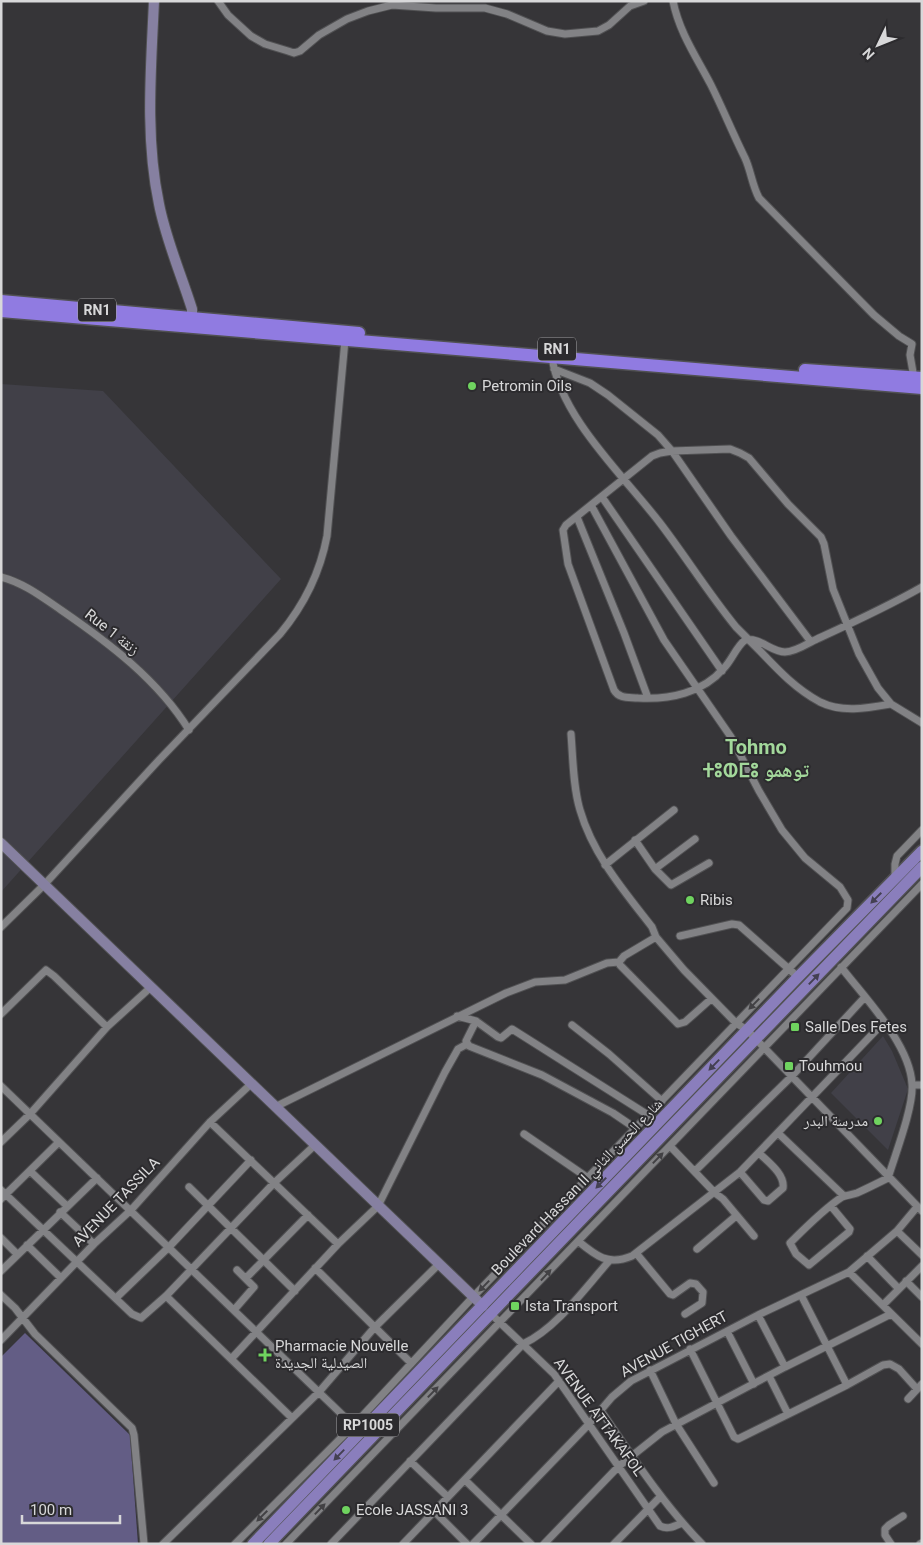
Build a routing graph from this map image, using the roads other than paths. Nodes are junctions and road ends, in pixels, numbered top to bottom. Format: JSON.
{"nodes":[{"id":1,"x":154,"y":1,"type":"edge"},
{"id":2,"x":218,"y":1,"type":"edge"},
{"id":3,"x":644,"y":1,"type":"edge"},
{"id":4,"x":673,"y":1,"type":"edge"},
{"id":5,"x":1,"y":302,"type":"edge"},
{"id":6,"x":1,"y":311,"type":"edge"},
{"id":7,"x":192,"y":323,"type":"junction"},
{"id":8,"x":345,"y":340,"type":"junction"},
{"id":9,"x":553,"y":363,"type":"junction"},
{"id":10,"x":918,"y":378,"type":"edge"},
{"id":11,"x":922,"y":388,"type":"edge"},
{"id":12,"x":672,"y":451,"type":"junction"},
{"id":13,"x":624,"y":479,"type":"junction"},
{"id":14,"x":602,"y":497,"type":"junction"},
{"id":15,"x":591,"y":505,"type":"junction"},
{"id":16,"x":577,"y":517,"type":"junction"},
{"id":17,"x":1,"y":578,"type":"edge"},
{"id":18,"x":922,"y":586,"type":"edge"},
{"id":19,"x":848,"y":625,"type":"junction"},
{"id":20,"x":748,"y":640,"type":"junction"},
{"id":21,"x":811,"y":642,"type":"junction"},
{"id":22,"x":722,"y":671,"type":"junction"},
{"id":23,"x":697,"y":689,"type":"junction"},
{"id":24,"x":648,"y":698,"type":"junction"},
{"id":25,"x":891,"y":704,"type":"junction"},
{"id":26,"x":922,"y":723,"type":"edge"},
{"id":27,"x":189,"y":730,"type":"junction"},
{"id":28,"x":571,"y":734,"type":"dead end"},
{"id":29,"x":674,"y":810,"type":"dead end"},
{"id":30,"x":922,"y":830,"type":"edge"},
{"id":31,"x":696,"y":839,"type":"dead end"},
{"id":32,"x":635,"y":840,"type":"junction"},
{"id":33,"x":1,"y":843,"type":"edge"},
{"id":34,"x":922,"y":851,"type":"edge"},
{"id":35,"x":709,"y":863,"type":"dead end"},
{"id":36,"x":604,"y":865,"type":"junction"},
{"id":37,"x":922,"y":867,"type":"edge"},
{"id":38,"x":655,"y":869,"type":"junction"},
{"id":39,"x":896,"y":878,"type":"junction"},
{"id":40,"x":922,"y":884,"type":"edge"},
{"id":41,"x":44,"y":885,"type":"junction"},
{"id":42,"x":1,"y":927,"type":"edge"},
{"id":43,"x":680,"y":936,"type":"dead end"},
{"id":44,"x":656,"y":938,"type":"junction"},
{"id":45,"x":619,"y":962,"type":"junction"},
{"id":46,"x":840,"y":967,"type":"junction"},
{"id":47,"x":788,"y":969,"type":"junction"},
{"id":48,"x":798,"y":977,"type":"junction"},
{"id":49,"x":151,"y":987,"type":"junction"},
{"id":50,"x":864,"y":998,"type":"junction"},
{"id":51,"x":711,"y":999,"type":"junction"},
{"id":52,"x":1,"y":1014,"type":"edge"},
{"id":53,"x":457,"y":1016,"type":"junction"},
{"id":54,"x":476,"y":1021,"type":"junction"},
{"id":55,"x":884,"y":1022,"type":"junction"},
{"id":56,"x":736,"y":1023,"type":"junction"},
{"id":57,"x":572,"y":1025,"type":"dead end"},
{"id":58,"x":107,"y":1027,"type":"junction"},
{"id":59,"x":748,"y":1030,"type":"junction"},
{"id":60,"x":761,"y":1043,"type":"junction"},
{"id":61,"x":467,"y":1044,"type":"junction"},
{"id":62,"x":792,"y":1076,"type":"junction"},
{"id":63,"x":251,"y":1084,"type":"junction"},
{"id":64,"x":912,"y":1084,"type":"junction"},
{"id":65,"x":922,"y":1085,"type":"edge"},
{"id":66,"x":1,"y":1086,"type":"edge"},
{"id":67,"x":812,"y":1096,"type":"junction"},
{"id":68,"x":662,"y":1101,"type":"junction"},
{"id":69,"x":275,"y":1107,"type":"junction"},
{"id":70,"x":30,"y":1114,"type":"junction"},
{"id":71,"x":648,"y":1115,"type":"junction"},
{"id":72,"x":210,"y":1122,"type":"junction"},
{"id":73,"x":635,"y":1128,"type":"junction"},
{"id":74,"x":778,"y":1133,"type":"junction"},
{"id":75,"x":524,"y":1134,"type":"dead end"},
{"id":76,"x":1,"y":1142,"type":"edge"},
{"id":77,"x":59,"y":1142,"type":"junction"},
{"id":78,"x":315,"y":1145,"type":"junction"},
{"id":79,"x":670,"y":1146,"type":"junction"},
{"id":80,"x":759,"y":1153,"type":"junction"},
{"id":81,"x":250,"y":1160,"type":"junction"},
{"id":82,"x":30,"y":1171,"type":"junction"},
{"id":83,"x":695,"y":1171,"type":"junction"},
{"id":84,"x":740,"y":1172,"type":"junction"},
{"id":85,"x":97,"y":1178,"type":"junction"},
{"id":86,"x":588,"y":1178,"type":"junction"},
{"id":87,"x":888,"y":1178,"type":"junction"},
{"id":88,"x":274,"y":1183,"type":"junction"},
{"id":89,"x":189,"y":1187,"type":"dead end"},
{"id":90,"x":715,"y":1193,"type":"junction"},
{"id":91,"x":3,"y":1195,"type":"edge"},
{"id":92,"x":844,"y":1196,"type":"junction"},
{"id":93,"x":208,"y":1205,"type":"junction"},
{"id":94,"x":67,"y":1206,"type":"junction"},
{"id":95,"x":378,"y":1206,"type":"junction"},
{"id":96,"x":831,"y":1206,"type":"junction"},
{"id":97,"x":919,"y":1209,"type":"edge"},
{"id":98,"x":130,"y":1210,"type":"junction"},
{"id":99,"x":60,"y":1212,"type":"junction"},
{"id":100,"x":308,"y":1215,"type":"junction"},
{"id":101,"x":736,"y":1216,"type":"junction"},
{"id":102,"x":231,"y":1228,"type":"junction"},
{"id":103,"x":43,"y":1230,"type":"junction"},
{"id":104,"x":897,"y":1231,"type":"junction"},
{"id":105,"x":754,"y":1236,"type":"dead end"},
{"id":106,"x":1,"y":1238,"type":"edge"},
{"id":107,"x":578,"y":1241,"type":"junction"},
{"id":108,"x":94,"y":1244,"type":"junction"},
{"id":109,"x":338,"y":1244,"type":"junction"},
{"id":110,"x":27,"y":1245,"type":"junction"},
{"id":111,"x":169,"y":1247,"type":"junction"},
{"id":112,"x":697,"y":1249,"type":"dead end"},
{"id":113,"x":636,"y":1253,"type":"junction"},
{"id":114,"x":17,"y":1254,"type":"junction"},
{"id":115,"x":922,"y":1255,"type":"edge"},
{"id":116,"x":867,"y":1256,"type":"junction"},
{"id":117,"x":610,"y":1260,"type":"junction"},
{"id":118,"x":264,"y":1261,"type":"junction"},
{"id":119,"x":77,"y":1262,"type":"junction"},
{"id":120,"x":439,"y":1264,"type":"junction"},
{"id":121,"x":922,"y":1266,"type":"edge"},
{"id":122,"x":315,"y":1268,"type":"junction"},
{"id":123,"x":192,"y":1269,"type":"junction"},
{"id":124,"x":237,"y":1270,"type":"dead end"},
{"id":125,"x":1,"y":1271,"type":"edge"},
{"id":126,"x":849,"y":1272,"type":"junction"},
{"id":127,"x":61,"y":1278,"type":"junction"},
{"id":128,"x":246,"y":1278,"type":"junction"},
{"id":129,"x":906,"y":1281,"type":"junction"},
{"id":130,"x":899,"y":1289,"type":"junction"},
{"id":131,"x":295,"y":1291,"type":"junction"},
{"id":132,"x":1,"y":1295,"type":"edge"},
{"id":133,"x":166,"y":1296,"type":"junction"},
{"id":134,"x":801,"y":1296,"type":"junction"},
{"id":135,"x":473,"y":1297,"type":"junction"},
{"id":136,"x":922,"y":1297,"type":"edge"},
{"id":137,"x":116,"y":1298,"type":"junction"},
{"id":138,"x":883,"y":1305,"type":"junction"},
{"id":139,"x":234,"y":1310,"type":"junction"},
{"id":140,"x":487,"y":1310,"type":"junction"},
{"id":141,"x":685,"y":1314,"type":"dead end"},
{"id":142,"x":758,"y":1314,"type":"junction"},
{"id":143,"x":891,"y":1314,"type":"junction"},
{"id":144,"x":22,"y":1318,"type":"junction"},
{"id":145,"x":500,"y":1323,"type":"junction"},
{"id":146,"x":374,"y":1328,"type":"junction"},
{"id":147,"x":727,"y":1331,"type":"junction"},
{"id":148,"x":257,"y":1332,"type":"junction"},
{"id":149,"x":1,"y":1340,"type":"edge"},
{"id":150,"x":524,"y":1344,"type":"junction"},
{"id":151,"x":922,"y":1344,"type":"edge"},
{"id":152,"x":828,"y":1346,"type":"junction"},
{"id":153,"x":690,"y":1349,"type":"junction"},
{"id":154,"x":232,"y":1358,"type":"junction"},
{"id":155,"x":411,"y":1363,"type":"junction"},
{"id":156,"x":785,"y":1367,"type":"junction"},
{"id":157,"x":650,"y":1370,"type":"junction"},
{"id":158,"x":769,"y":1376,"type":"junction"},
{"id":159,"x":559,"y":1381,"type":"junction"},
{"id":160,"x":754,"y":1384,"type":"junction"},
{"id":161,"x":847,"y":1385,"type":"junction"},
{"id":162,"x":919,"y":1386,"type":"edge"},
{"id":163,"x":319,"y":1392,"type":"junction"},
{"id":164,"x":908,"y":1399,"type":"dead end"},
{"id":165,"x":718,"y":1404,"type":"junction"},
{"id":166,"x":600,"y":1411,"type":"junction"},
{"id":167,"x":788,"y":1414,"type":"junction"},
{"id":168,"x":292,"y":1418,"type":"junction"},
{"id":169,"x":588,"y":1424,"type":"junction"},
{"id":170,"x":676,"y":1424,"type":"junction"},
{"id":171,"x":361,"y":1433,"type":"junction"},
{"id":172,"x":631,"y":1455,"type":"junction"},
{"id":173,"x":410,"y":1462,"type":"junction"},
{"id":174,"x":618,"y":1467,"type":"junction"},
{"id":175,"x":465,"y":1480,"type":"junction"},
{"id":176,"x":714,"y":1483,"type":"dead end"},
{"id":177,"x":662,"y":1496,"type":"junction"},
{"id":178,"x":448,"y":1497,"type":"junction"},
{"id":179,"x":648,"y":1509,"type":"junction"},
{"id":180,"x":435,"y":1512,"type":"junction"},
{"id":181,"x":501,"y":1515,"type":"junction"},
{"id":182,"x":903,"y":1516,"type":"dead end"},
{"id":183,"x":682,"y":1523,"type":"junction"},
{"id":184,"x":256,"y":1543,"type":"edge"},
{"id":185,"x":144,"y":1544,"type":"edge"},
{"id":186,"x":164,"y":1544,"type":"edge"},
{"id":187,"x":236,"y":1544,"type":"edge"},
{"id":188,"x":269,"y":1544,"type":"edge"},
{"id":189,"x":286,"y":1544,"type":"edge"},
{"id":190,"x":331,"y":1544,"type":"edge"},
{"id":191,"x":403,"y":1544,"type":"edge"},
{"id":192,"x":467,"y":1544,"type":"edge"},
{"id":193,"x":473,"y":1544,"type":"edge"},
{"id":194,"x":531,"y":1544,"type":"edge"},
{"id":195,"x":544,"y":1544,"type":"edge"},
{"id":196,"x":614,"y":1544,"type":"edge"},
{"id":197,"x":702,"y":1544,"type":"edge"},
{"id":198,"x":891,"y":1544,"type":"edge"}],
"edges":[{"from":1,"to":7,"type":"street"},
{"from":2,"to":3,"type":"street"},
{"from":4,"to":10,"type":"street"},
{"from":5,"to":7,"type":"highway","number":"RN1"},
{"from":6,"to":7,"type":"highway","number":"RN1"},
{"from":7,"to":8,"type":"highway","number":"RN1"},
{"from":7,"to":10,"type":"highway","number":"RN1"},
{"from":8,"to":9,"type":"highway","number":"RN1"},
{"from":8,"to":27,"type":"street"},
{"from":9,"to":11,"type":"highway","number":"RN1"},
{"from":9,"to":12,"type":"street"},
{"from":9,"to":13,"type":"street"},
{"from":12,"to":13,"type":"street"},
{"from":12,"to":19,"type":"street"},
{"from":12,"to":21,"type":"street"},
{"from":13,"to":14,"type":"street"},
{"from":13,"to":20,"type":"street"},
{"from":14,"to":15,"type":"street"},
{"from":14,"to":22,"type":"street"},
{"from":15,"to":16,"type":"street"},
{"from":15,"to":23,"type":"street"},
{"from":16,"to":24,"type":"street"},
{"from":16,"to":24,"type":"street"},
{"from":17,"to":27,"type":"street","name":"Rue 1 زنقة"},
{"from":18,"to":19,"type":"street"},
{"from":19,"to":21,"type":"street"},
{"from":19,"to":25,"type":"street"},
{"from":20,"to":21,"type":"street"},
{"from":20,"to":22,"type":"street"},
{"from":20,"to":25,"type":"street"},
{"from":22,"to":23,"type":"street"},
{"from":23,"to":24,"type":"street"},
{"from":23,"to":47,"type":"street"},
{"from":25,"to":26,"type":"street"},
{"from":27,"to":41,"type":"street"},
{"from":28,"to":36,"type":"street"},
{"from":29,"to":32,"type":"street"},
{"from":30,"to":39,"type":"street"},
{"from":31,"to":38,"type":"street"},
{"from":32,"to":36,"type":"street"},
{"from":32,"to":38,"type":"street"},
{"from":33,"to":41,"type":"street"},
{"from":34,"to":39,"type":"main road","name":"Boulevard Hassan II شارع الحسن الثاني"},
{"from":35,"to":38,"type":"street"},
{"from":36,"to":44,"type":"street"},
{"from":60,"to":37,"type":"main road","name":"Boulevard Hassan II شارع الحسن الثاني","one_way":true},
{"from":39,"to":48,"type":"main road","name":"Boulevard Hassan II شارع الحسن الثاني","one_way":true},
{"from":40,"to":46,"type":"street"},
{"from":41,"to":42,"type":"street"},
{"from":41,"to":49,"type":"street"},
{"from":43,"to":47,"type":"street"},
{"from":44,"to":45,"type":"street"},
{"from":44,"to":51,"type":"street"},
{"from":45,"to":51,"type":"street"},
{"from":45,"to":53,"type":"street"},
{"from":46,"to":50,"type":"street"},
{"from":46,"to":60,"type":"street"},
{"from":47,"to":48,"type":"street"},
{"from":47,"to":56,"type":"street","one_way":true},
{"from":48,"to":59,"type":"main road","name":"Boulevard Hassan II شارع الحسن الثاني"},
{"from":49,"to":58,"type":"street"},
{"from":49,"to":63,"type":"street"},
{"from":50,"to":55,"type":"street"},
{"from":50,"to":62,"type":"street"},
{"from":51,"to":56,"type":"street"},
{"from":52,"to":58,"type":"street"},
{"from":53,"to":54,"type":"street"},
{"from":53,"to":69,"type":"street"},
{"from":54,"to":61,"type":"street"},
{"from":54,"to":71,"type":"street"},
{"from":55,"to":64,"type":"street"},
{"from":55,"to":67,"type":"street"},
{"from":56,"to":59,"type":"street"},
{"from":56,"to":68,"type":"street"},
{"from":57,"to":68,"type":"street"},
{"from":58,"to":70,"type":"street"},
{"from":59,"to":60,"type":"street"},
{"from":59,"to":140,"type":"main road","name":"Boulevard Hassan II شارع الحسن الثاني","one_way":true},
{"from":60,"to":62,"type":"street"},
{"from":60,"to":79,"type":"street"},
{"from":60,"to":140,"type":"main road","name":"Boulevard Hassan II شارع الحسن الثاني"},
{"from":61,"to":73,"type":"street"},
{"from":61,"to":95,"type":"street"},
{"from":62,"to":67,"type":"street"},
{"from":62,"to":83,"type":"street"},
{"from":63,"to":69,"type":"street"},
{"from":63,"to":72,"type":"street","name":"AVENUE TASSILA"},
{"from":64,"to":65,"type":"street"},
{"from":64,"to":87,"type":"street"},
{"from":66,"to":70,"type":"street"},
{"from":67,"to":74,"type":"street"},
{"from":67,"to":87,"type":"street"},
{"from":68,"to":71,"type":"street"},
{"from":69,"to":78,"type":"street"},
{"from":70,"to":76,"type":"street"},
{"from":70,"to":77,"type":"street"},
{"from":71,"to":73,"type":"street"},
{"from":72,"to":81,"type":"street"},
{"from":72,"to":98,"type":"street","name":"AVENUE TASSILA"},
{"from":73,"to":86,"type":"street"},
{"from":74,"to":80,"type":"street"},
{"from":74,"to":92,"type":"street"},
{"from":75,"to":86,"type":"street"},
{"from":77,"to":82,"type":"street"},
{"from":77,"to":85,"type":"street"},
{"from":78,"to":88,"type":"street"},
{"from":78,"to":95,"type":"street"},
{"from":79,"to":83,"type":"street"},
{"from":107,"to":79,"type":"street","one_way":true},
{"from":80,"to":84,"type":"street"},
{"from":80,"to":84,"type":"street"},
{"from":81,"to":88,"type":"street"},
{"from":81,"to":93,"type":"street"},
{"from":82,"to":91,"type":"street"},
{"from":82,"to":94,"type":"street"},
{"from":83,"to":90,"type":"street"},
{"from":84,"to":90,"type":"street"},
{"from":85,"to":94,"type":"street"},
{"from":85,"to":98,"type":"street"},
{"from":86,"to":135,"type":"street","one_way":true},
{"from":87,"to":92,"type":"street"},
{"from":87,"to":97,"type":"street"},
{"from":88,"to":100,"type":"street"},
{"from":88,"to":102,"type":"street"},
{"from":89,"to":93,"type":"street"},
{"from":90,"to":101,"type":"street"},
{"from":90,"to":113,"type":"street"},
{"from":91,"to":103,"type":"street"},
{"from":92,"to":96,"type":"street"},
{"from":93,"to":102,"type":"street"},
{"from":93,"to":111,"type":"street"},
{"from":94,"to":99,"type":"street"},
{"from":95,"to":109,"type":"street"},
{"from":95,"to":120,"type":"street"},
{"from":96,"to":96,"type":"street"},
{"from":97,"to":104,"type":"street","name":"AVENUE TIGHERT"},
{"from":98,"to":108,"type":"street","name":"AVENUE TASSILA"},
{"from":98,"to":111,"type":"street"},
{"from":99,"to":103,"type":"street"},
{"from":99,"to":108,"type":"street"},
{"from":100,"to":109,"type":"street"},
{"from":100,"to":118,"type":"street"},
{"from":101,"to":105,"type":"street"},
{"from":101,"to":112,"type":"street"},
{"from":102,"to":118,"type":"street"},
{"from":102,"to":123,"type":"street"},
{"from":103,"to":110,"type":"street"},
{"from":103,"to":119,"type":"street"},
{"from":104,"to":115,"type":"street"},
{"from":104,"to":116,"type":"street","name":"AVENUE TIGHERT"},
{"from":106,"to":114,"type":"street"},
{"from":107,"to":117,"type":"street"},
{"from":145,"to":107,"type":"street","one_way":true},
{"from":108,"to":119,"type":"street","name":"AVENUE TASSILA"},
{"from":109,"to":122,"type":"street"},
{"from":110,"to":114,"type":"street"},
{"from":110,"to":127,"type":"street"},
{"from":111,"to":123,"type":"street"},
{"from":111,"to":137,"type":"street"},
{"from":113,"to":117,"type":"street"},
{"from":113,"to":141,"type":"street"},
{"from":114,"to":125,"type":"street"},
{"from":116,"to":126,"type":"street","name":"AVENUE TIGHERT"},
{"from":116,"to":130,"type":"street"},
{"from":117,"to":150,"type":"street"},
{"from":118,"to":128,"type":"street"},
{"from":118,"to":131,"type":"street"},
{"from":119,"to":127,"type":"street","name":"AVENUE TASSILA"},
{"from":119,"to":137,"type":"street"},
{"from":120,"to":135,"type":"street"},
{"from":120,"to":146,"type":"street"},
{"from":121,"to":129,"type":"street"},
{"from":122,"to":131,"type":"street"},
{"from":122,"to":146,"type":"street"},
{"from":123,"to":133,"type":"street"},
{"from":123,"to":139,"type":"street"},
{"from":124,"to":128,"type":"street"},
{"from":126,"to":134,"type":"street","name":"AVENUE TIGHERT"},
{"from":126,"to":138,"type":"street"},
{"from":127,"to":144,"type":"street","name":"AVENUE TASSILA"},
{"from":128,"to":139,"type":"street"},
{"from":129,"to":130,"type":"street"},
{"from":129,"to":136,"type":"street"},
{"from":130,"to":138,"type":"street"},
{"from":131,"to":148,"type":"street"},
{"from":132,"to":144,"type":"street"},
{"from":133,"to":137,"type":"street"},
{"from":133,"to":154,"type":"street"},
{"from":134,"to":142,"type":"street","name":"AVENUE TIGHERT"},
{"from":134,"to":152,"type":"street"},
{"from":135,"to":140,"type":"street"},
{"from":135,"to":155,"type":"street"},
{"from":138,"to":143,"type":"street"},
{"from":139,"to":148,"type":"street"},
{"from":140,"to":145,"type":"street","name":"AVENUE ATTAKAFOL"},
{"from":140,"to":171,"type":"main road","name":"Boulevard Hassan II شارع الحسن الثاني","number":"RP1005"},
{"from":142,"to":147,"type":"street","name":"AVENUE TIGHERT"},
{"from":142,"to":156,"type":"street"},
{"from":143,"to":151,"type":"street"},
{"from":143,"to":152,"type":"street"},
{"from":144,"to":149,"type":"street","name":"AVENUE TASSILA"},
{"from":144,"to":185,"type":"street"},
{"from":145,"to":150,"type":"street","name":"AVENUE ATTAKAFOL"},
{"from":189,"to":145,"type":"street","one_way":true},
{"from":146,"to":155,"type":"street"},
{"from":146,"to":163,"type":"street"},
{"from":147,"to":153,"type":"street","name":"AVENUE TIGHERT"},
{"from":147,"to":160,"type":"street"},
{"from":148,"to":154,"type":"street"},
{"from":148,"to":163,"type":"street"},
{"from":150,"to":159,"type":"street","name":"AVENUE ATTAKAFOL"},
{"from":150,"to":173,"type":"street"},
{"from":152,"to":156,"type":"street"},
{"from":152,"to":161,"type":"street"},
{"from":153,"to":157,"type":"street","name":"AVENUE TIGHERT"},
{"from":153,"to":165,"type":"street"},
{"from":154,"to":168,"type":"street"},
{"from":155,"to":171,"type":"street"},
{"from":156,"to":158,"type":"street"},
{"from":157,"to":166,"type":"street","name":"AVENUE TIGHERT"},
{"from":157,"to":170,"type":"street"},
{"from":158,"to":160,"type":"street"},
{"from":158,"to":167,"type":"street"},
{"from":159,"to":169,"type":"street","name":"AVENUE ATTAKAFOL"},
{"from":159,"to":175,"type":"street"},
{"from":160,"to":165,"type":"street"},
{"from":161,"to":162,"type":"street"},
{"from":161,"to":167,"type":"street"},
{"from":162,"to":164,"type":"street"},
{"from":163,"to":168,"type":"street"},
{"from":163,"to":171,"type":"street"},
{"from":165,"to":167,"type":"street"},
{"from":165,"to":170,"type":"street"},
{"from":166,"to":169,"type":"street","name":"AVENUE TIGHERT"},
{"from":166,"to":172,"type":"street"},
{"from":168,"to":186,"type":"street"},
{"from":169,"to":174,"type":"street","name":"AVENUE ATTAKAFOL"},
{"from":169,"to":181,"type":"street","name":"AVENUE TIGHERT"},
{"from":170,"to":172,"type":"street"},
{"from":170,"to":176,"type":"street"},
{"from":171,"to":184,"type":"main road","name":"Boulevard Hassan II شارع الحسن الثاني","number":"RP1005","one_way":true},
{"from":171,"to":187,"type":"street","one_way":true},
{"from":171,"to":188,"type":"main road","name":"Boulevard Hassan II شارع الحسن الثاني","number":"RP1005"},
{"from":172,"to":174,"type":"street"},
{"from":172,"to":177,"type":"street"},
{"from":173,"to":178,"type":"street"},
{"from":173,"to":190,"type":"street"},
{"from":174,"to":179,"type":"street","name":"AVENUE ATTAKAFOL"},
{"from":174,"to":195,"type":"street"},
{"from":175,"to":178,"type":"street"},
{"from":175,"to":181,"type":"street"},
{"from":177,"to":179,"type":"street"},
{"from":177,"to":183,"type":"street"},
{"from":178,"to":180,"type":"street"},
{"from":179,"to":183,"type":"street","name":"AVENUE ATTAKAFOL"},
{"from":179,"to":196,"type":"street"},
{"from":180,"to":191,"type":"street"},
{"from":180,"to":192,"type":"street"},
{"from":181,"to":193,"type":"street","name":"AVENUE TIGHERT"},
{"from":181,"to":194,"type":"street"},
{"from":182,"to":198,"type":"street"},
{"from":183,"to":197,"type":"street"}]}
